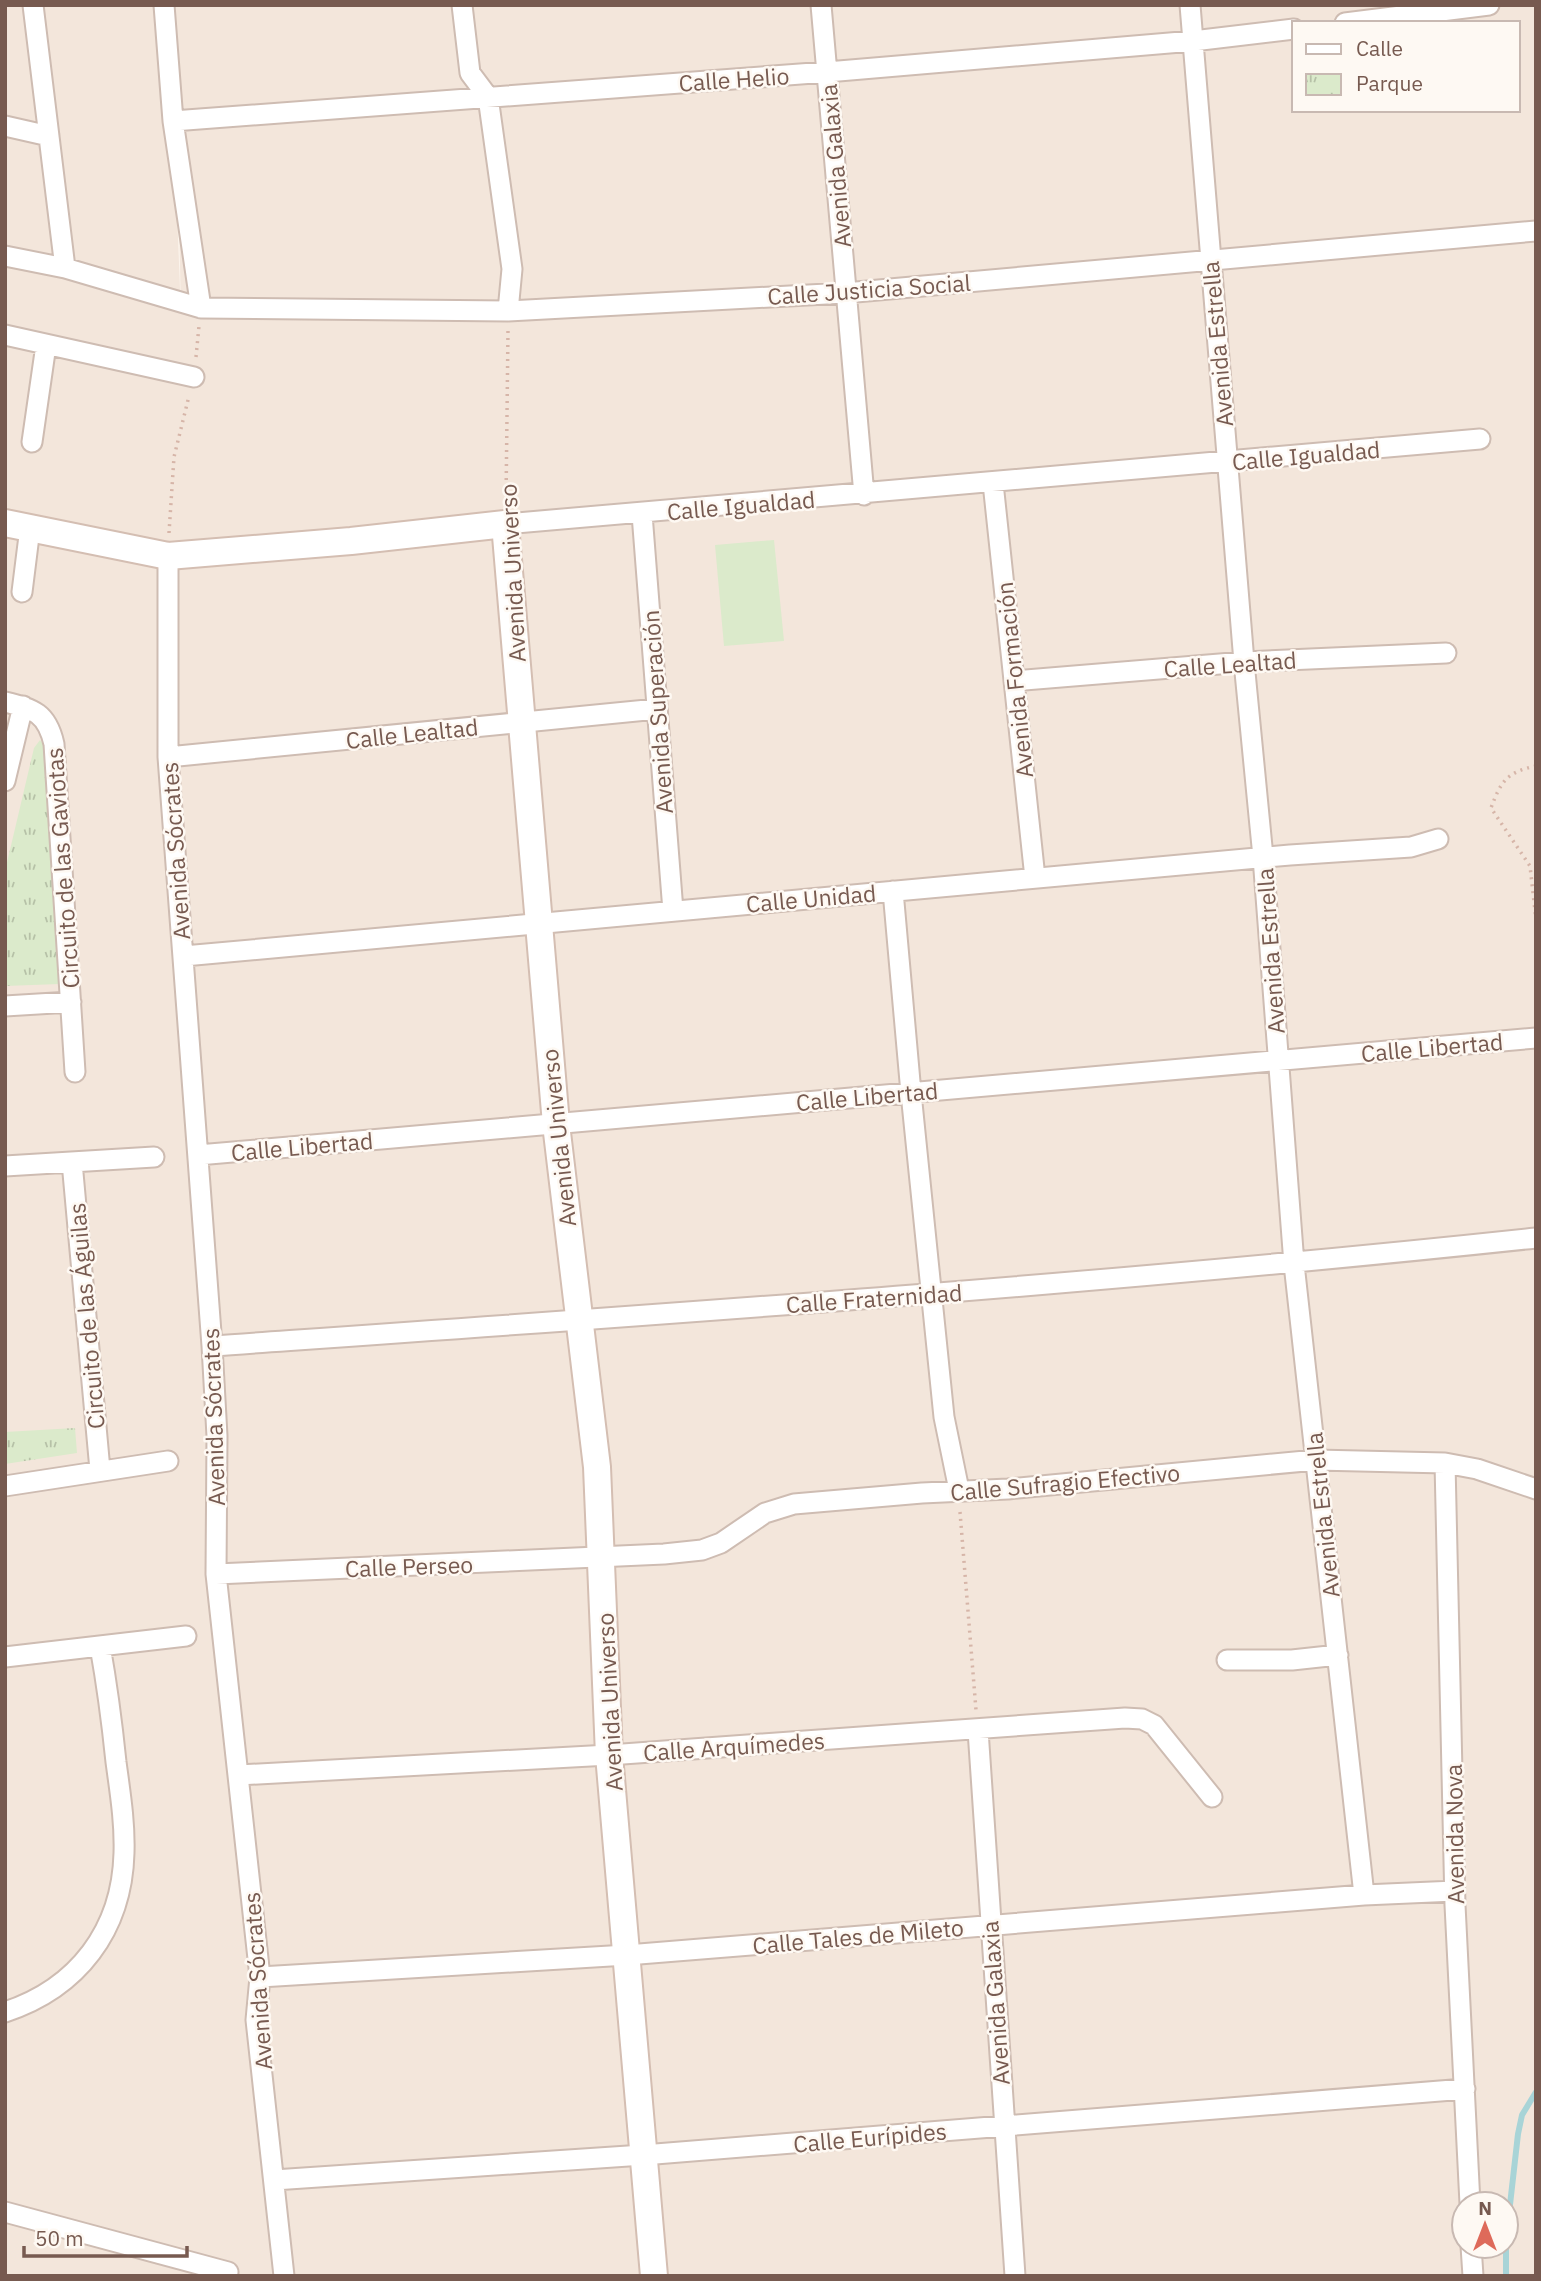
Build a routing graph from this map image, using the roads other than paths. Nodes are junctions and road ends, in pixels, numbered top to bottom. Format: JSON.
{"nodes":[{"id":1,"x":33,"y":5,"type":"edge"},
{"id":2,"x":164,"y":5,"type":"edge"},
{"id":3,"x":461,"y":5,"type":"edge"},
{"id":4,"x":821,"y":5,"type":"edge"},
{"id":5,"x":1190,"y":5,"type":"edge"},
{"id":6,"x":1489,"y":5,"type":"edge"},
{"id":7,"x":1361,"y":21,"type":"edge"},
{"id":8,"x":1292,"y":29,"type":"edge"},
{"id":9,"x":1193,"y":41,"type":"junction"},
{"id":10,"x":827,"y":72,"type":"junction"},
{"id":11,"x":488,"y":97,"type":"junction"},
{"id":12,"x":173,"y":121,"type":"junction"},
{"id":13,"x":5,"y":126,"type":"edge"},
{"id":14,"x":49,"y":136,"type":"junction"},
{"id":15,"x":1536,"y":232,"type":"edge"},
{"id":16,"x":5,"y":256,"type":"edge"},
{"id":17,"x":1210,"y":260,"type":"junction"},
{"id":18,"x":65,"y":268,"type":"junction"},
{"id":19,"x":845,"y":293,"type":"junction"},
{"id":20,"x":201,"y":308,"type":"junction"},
{"id":21,"x":508,"y":310,"type":"junction"},
{"id":22,"x":5,"y":335,"type":"edge"},
{"id":23,"x":46,"y":345,"type":"junction"},
{"id":24,"x":194,"y":377,"type":"road end"},
{"id":25,"x":1480,"y":439,"type":"dead end"},
{"id":26,"x":32,"y":442,"type":"dead end"},
{"id":27,"x":1226,"y":462,"type":"junction"},
{"id":28,"x":993,"y":483,"type":"junction"},
{"id":29,"x":864,"y":495,"type":"junction"},
{"id":30,"x":642,"y":514,"type":"junction"},
{"id":31,"x":505,"y":524,"type":"junction"},
{"id":32,"x":18,"y":526,"type":"edge"},
{"id":33,"x":167,"y":556,"type":"junction"},
{"id":34,"x":22,"y":592,"type":"dead end"},
{"id":35,"x":1446,"y":653,"type":"dead end"},
{"id":36,"x":1244,"y":662,"type":"junction"},
{"id":37,"x":1014,"y":681,"type":"junction"},
{"id":38,"x":14,"y":704,"type":"edge"},
{"id":39,"x":657,"y":709,"type":"junction"},
{"id":40,"x":521,"y":721,"type":"junction"},
{"id":41,"x":167,"y":757,"type":"junction"},
{"id":42,"x":5,"y":781,"type":"edge"},
{"id":43,"x":1438,"y":839,"type":"dead end"},
{"id":44,"x":1263,"y":857,"type":"junction"},
{"id":45,"x":1035,"y":878,"type":"junction"},
{"id":46,"x":893,"y":891,"type":"junction"},
{"id":47,"x":673,"y":911,"type":"junction"},
{"id":48,"x":538,"y":923,"type":"junction"},
{"id":49,"x":184,"y":956,"type":"junction"},
{"id":50,"x":71,"y":1002,"type":"junction"},
{"id":51,"x":5,"y":1006,"type":"edge"},
{"id":52,"x":1536,"y":1038,"type":"edge"},
{"id":53,"x":1278,"y":1060,"type":"junction"},
{"id":54,"x":75,"y":1072,"type":"dead end"},
{"id":55,"x":911,"y":1093,"type":"junction"},
{"id":56,"x":556,"y":1124,"type":"junction"},
{"id":57,"x":198,"y":1155,"type":"junction"},
{"id":58,"x":154,"y":1157,"type":"dead end"},
{"id":59,"x":72,"y":1162,"type":"junction"},
{"id":60,"x":5,"y":1166,"type":"edge"},
{"id":61,"x":1536,"y":1238,"type":"edge"},
{"id":62,"x":1293,"y":1264,"type":"junction"},
{"id":63,"x":931,"y":1294,"type":"junction"},
{"id":64,"x":578,"y":1321,"type":"junction"},
{"id":65,"x":212,"y":1346,"type":"junction"},
{"id":66,"x":1316,"y":1460,"type":"junction"},
{"id":67,"x":168,"y":1461,"type":"dead end"},
{"id":68,"x":1445,"y":1463,"type":"junction"},
{"id":69,"x":100,"y":1470,"type":"junction"},
{"id":70,"x":5,"y":1486,"type":"edge"},
{"id":71,"x":1536,"y":1489,"type":"edge"},
{"id":72,"x":959,"y":1490,"type":"junction"},
{"id":73,"x":602,"y":1558,"type":"junction"},
{"id":74,"x":216,"y":1574,"type":"junction"},
{"id":75,"x":186,"y":1636,"type":"dead end"},
{"id":76,"x":100,"y":1646,"type":"junction"},
{"id":77,"x":1338,"y":1655,"type":"junction"},
{"id":78,"x":5,"y":1657,"type":"edge"},
{"id":79,"x":1227,"y":1660,"type":"dead end"},
{"id":80,"x":978,"y":1730,"type":"junction"},
{"id":81,"x":609,"y":1755,"type":"junction"},
{"id":82,"x":239,"y":1775,"type":"junction"},
{"id":83,"x":1212,"y":1797,"type":"dead end"},
{"id":84,"x":1455,"y":1891,"type":"junction"},
{"id":85,"x":1364,"y":1895,"type":"junction"},
{"id":86,"x":990,"y":1925,"type":"junction"},
{"id":87,"x":627,"y":1955,"type":"junction"},
{"id":88,"x":260,"y":1977,"type":"junction"},
{"id":89,"x":5,"y":2012,"type":"edge"},
{"id":90,"x":1465,"y":2089,"type":"junction"},
{"id":91,"x":1003,"y":2126,"type":"junction"},
{"id":92,"x":643,"y":2155,"type":"junction"},
{"id":93,"x":274,"y":2180,"type":"junction"},
{"id":94,"x":1469,"y":2190,"type":"edge"},
{"id":95,"x":5,"y":2212,"type":"edge"},
{"id":96,"x":228,"y":2272,"type":"dead end"},
{"id":97,"x":284,"y":2276,"type":"edge"},
{"id":98,"x":654,"y":2276,"type":"edge"},
{"id":99,"x":1015,"y":2276,"type":"edge"}],
"edges":[{"from":1,"to":14,"type":"street"},
{"from":2,"to":12,"type":"street"},
{"from":3,"to":11,"type":"street"},
{"from":4,"to":10,"type":"street","name":"Avenida Galaxia"},
{"from":5,"to":9,"type":"street","name":"Avenida Estrella"},
{"from":6,"to":7,"type":"street"},
{"from":8,"to":9,"type":"street","name":"Calle Helio"},
{"from":9,"to":10,"type":"street","name":"Calle Helio"},
{"from":9,"to":17,"type":"street","name":"Avenida Estrella"},
{"from":10,"to":11,"type":"street","name":"Calle Helio"},
{"from":10,"to":19,"type":"street","name":"Avenida Galaxia"},
{"from":11,"to":12,"type":"street","name":"Calle Helio"},
{"from":11,"to":21,"type":"street"},
{"from":12,"to":20,"type":"street"},
{"from":13,"to":14,"type":"street"},
{"from":14,"to":18,"type":"street"},
{"from":15,"to":17,"type":"street","name":"Calle Justicia Social"},
{"from":16,"to":18,"type":"street","name":"Calle Justicia Social"},
{"from":17,"to":19,"type":"street","name":"Calle Justicia Social"},
{"from":17,"to":27,"type":"street","name":"Avenida Estrella"},
{"from":18,"to":20,"type":"street","name":"Calle Justicia Social"},
{"from":19,"to":21,"type":"street","name":"Calle Justicia Social"},
{"from":19,"to":29,"type":"street","name":"Avenida Galaxia"},
{"from":20,"to":21,"type":"street","name":"Calle Justicia Social"},
{"from":22,"to":23,"type":"street"},
{"from":23,"to":24,"type":"street"},
{"from":23,"to":26,"type":"street"},
{"from":25,"to":27,"type":"street","name":"Calle Igualdad"},
{"from":27,"to":28,"type":"street","name":"Calle Igualdad"},
{"from":27,"to":36,"type":"street","name":"Avenida Estrella"},
{"from":28,"to":29,"type":"street","name":"Calle Igualdad"},
{"from":28,"to":37,"type":"street","name":"Avenida Formación"},
{"from":29,"to":30,"type":"street","name":"Calle Igualdad"},
{"from":30,"to":31,"type":"street","name":"Calle Igualdad"},
{"from":30,"to":39,"type":"street","name":"Avenida Superación"},
{"from":31,"to":33,"type":"street","name":"Calle Igualdad"},
{"from":31,"to":40,"type":"street","name":"Avenida Universo"},
{"from":32,"to":33,"type":"street","name":"Calle Igualdad"},
{"from":32,"to":34,"type":"street"},
{"from":33,"to":41,"type":"street","name":"Avenida Sócrates"},
{"from":35,"to":36,"type":"street","name":"Calle Lealtad"},
{"from":36,"to":37,"type":"street","name":"Calle Lealtad"},
{"from":36,"to":44,"type":"street","name":"Avenida Estrella"},
{"from":37,"to":45,"type":"street","name":"Avenida Formación"},
{"from":38,"to":42,"type":"street","name":"Circuito de las Gaviotas"},
{"from":38,"to":50,"type":"street","name":"Circuito de las Gaviotas"},
{"from":39,"to":40,"type":"street","name":"Calle Lealtad"},
{"from":39,"to":47,"type":"street","name":"Avenida Superación"},
{"from":40,"to":41,"type":"street","name":"Calle Lealtad"},
{"from":40,"to":48,"type":"street","name":"Avenida Universo"},
{"from":41,"to":49,"type":"street","name":"Avenida Sócrates"},
{"from":43,"to":44,"type":"street","name":"Calle Unidad"},
{"from":44,"to":45,"type":"street","name":"Calle Unidad"},
{"from":44,"to":53,"type":"street","name":"Avenida Estrella"},
{"from":45,"to":46,"type":"street","name":"Calle Unidad"},
{"from":46,"to":47,"type":"street","name":"Calle Unidad"},
{"from":46,"to":55,"type":"street"},
{"from":47,"to":48,"type":"street","name":"Calle Unidad"},
{"from":48,"to":49,"type":"street","name":"Calle Unidad"},
{"from":48,"to":56,"type":"street","name":"Avenida Universo"},
{"from":49,"to":57,"type":"street","name":"Avenida Sócrates"},
{"from":50,"to":51,"type":"street","name":"Circuito de las Gaviotas"},
{"from":50,"to":54,"type":"street","name":"Circuito de las Gaviotas"},
{"from":52,"to":53,"type":"street","name":"Calle Libertad"},
{"from":53,"to":55,"type":"street","name":"Calle Libertad"},
{"from":53,"to":62,"type":"street","name":"Avenida Estrella"},
{"from":55,"to":56,"type":"street","name":"Calle Libertad"},
{"from":55,"to":63,"type":"street"},
{"from":56,"to":57,"type":"street","name":"Calle Libertad"},
{"from":56,"to":64,"type":"street","name":"Avenida Universo"},
{"from":57,"to":65,"type":"street","name":"Avenida Sócrates"},
{"from":58,"to":59,"type":"street"},
{"from":59,"to":60,"type":"street"},
{"from":59,"to":69,"type":"street","name":"Circuito de las Águilas"},
{"from":61,"to":62,"type":"street","name":"Calle Fraternidad"},
{"from":62,"to":63,"type":"street","name":"Calle Fraternidad"},
{"from":62,"to":66,"type":"street","name":"Avenida Estrella"},
{"from":63,"to":64,"type":"street","name":"Calle Fraternidad"},
{"from":63,"to":72,"type":"street"},
{"from":64,"to":65,"type":"street","name":"Calle Fraternidad"},
{"from":64,"to":73,"type":"street","name":"Avenida Universo"},
{"from":65,"to":74,"type":"street","name":"Avenida Sócrates"},
{"from":66,"to":68,"type":"street","name":"Calle Sufragio Efectivo"},
{"from":66,"to":72,"type":"street","name":"Calle Sufragio Efectivo"},
{"from":66,"to":77,"type":"street","name":"Avenida Estrella"},
{"from":67,"to":69,"type":"street"},
{"from":68,"to":71,"type":"street","name":"Calle Sufragio Efectivo"},
{"from":68,"to":84,"type":"street","name":"Avenida Nova"},
{"from":69,"to":70,"type":"street"},
{"from":72,"to":73,"type":"street","name":"Calle Sufragio Efectivo"},
{"from":73,"to":74,"type":"street","name":"Calle Perseo"},
{"from":73,"to":81,"type":"street","name":"Avenida Universo"},
{"from":74,"to":82,"type":"street","name":"Avenida Sócrates"},
{"from":75,"to":76,"type":"street"},
{"from":76,"to":78,"type":"street"},
{"from":76,"to":89,"type":"street"},
{"from":77,"to":79,"type":"street"},
{"from":77,"to":85,"type":"street","name":"Avenida Estrella"},
{"from":80,"to":81,"type":"street","name":"Calle Arquímedes"},
{"from":80,"to":83,"type":"street","name":"Calle Arquímedes"},
{"from":80,"to":86,"type":"street","name":"Avenida Galaxia"},
{"from":81,"to":82,"type":"street","name":"Calle Arquímedes"},
{"from":81,"to":87,"type":"street","name":"Avenida Universo"},
{"from":82,"to":88,"type":"street","name":"Avenida Sócrates"},
{"from":84,"to":85,"type":"street","name":"Calle Tales de Mileto"},
{"from":84,"to":90,"type":"street","name":"Avenida Nova"},
{"from":85,"to":86,"type":"street","name":"Calle Tales de Mileto"},
{"from":86,"to":87,"type":"street","name":"Calle Tales de Mileto"},
{"from":86,"to":91,"type":"street","name":"Avenida Galaxia"},
{"from":87,"to":88,"type":"street","name":"Calle Tales de Mileto"},
{"from":87,"to":92,"type":"street","name":"Avenida Universo"},
{"from":88,"to":93,"type":"street","name":"Avenida Sócrates"},
{"from":90,"to":91,"type":"street","name":"Calle Eurípides"},
{"from":90,"to":94,"type":"street","name":"Avenida Nova"},
{"from":91,"to":92,"type":"street","name":"Calle Eurípides"},
{"from":91,"to":99,"type":"street","name":"Avenida Galaxia"},
{"from":92,"to":93,"type":"street","name":"Calle Eurípides"},
{"from":92,"to":98,"type":"street","name":"Avenida Universo"},
{"from":93,"to":97,"type":"street","name":"Avenida Sócrates"},
{"from":95,"to":96,"type":"street"}]}
